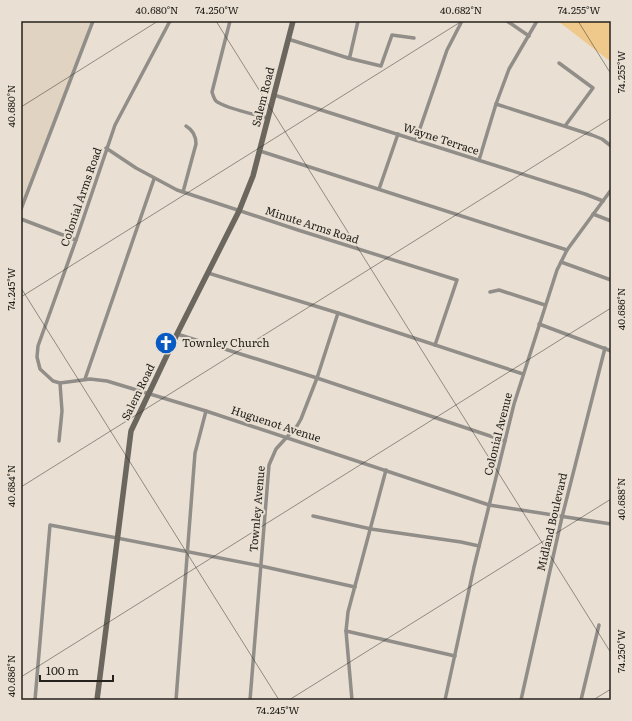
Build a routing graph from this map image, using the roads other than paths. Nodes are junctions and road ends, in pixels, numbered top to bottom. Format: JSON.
{"nodes":[{"id":1,"x":92,"y":21,"type":"edge"},
{"id":2,"x":170,"y":21,"type":"edge"},
{"id":3,"x":230,"y":21,"type":"edge"},
{"id":4,"x":292,"y":21,"type":"edge"},
{"id":5,"x":358,"y":21,"type":"edge"},
{"id":6,"x":462,"y":21,"type":"edge"},
{"id":7,"x":507,"y":21,"type":"edge"},
{"id":8,"x":537,"y":21,"type":"edge"},
{"id":9,"x":529,"y":36,"type":"junction"},
{"id":10,"x":414,"y":38,"type":"dead end"},
{"id":11,"x":288,"y":39,"type":"junction"},
{"id":12,"x":348,"y":58,"type":"junction"},
{"id":13,"x":559,"y":62,"type":"dead end"},
{"id":14,"x":274,"y":95,"type":"junction"},
{"id":15,"x":496,"y":104,"type":"junction"},
{"id":16,"x":268,"y":118,"type":"junction"},
{"id":17,"x":186,"y":126,"type":"dead end"},
{"id":18,"x":565,"y":126,"type":"junction"},
{"id":19,"x":398,"y":134,"type":"junction"},
{"id":20,"x":416,"y":140,"type":"junction"},
{"id":21,"x":611,"y":146,"type":"edge"},
{"id":22,"x":106,"y":148,"type":"junction"},
{"id":23,"x":260,"y":152,"type":"junction"},
{"id":24,"x":479,"y":160,"type":"junction"},
{"id":25,"x":154,"y":178,"type":"junction"},
{"id":26,"x":379,"y":189,"type":"junction"},
{"id":27,"x":611,"y":190,"type":"edge"},
{"id":28,"x":183,"y":192,"type":"junction"},
{"id":29,"x":603,"y":201,"type":"junction"},
{"id":30,"x":21,"y":209,"type":"edge"},
{"id":31,"x":239,"y":211,"type":"junction"},
{"id":32,"x":593,"y":214,"type":"junction"},
{"id":33,"x":21,"y":219,"type":"edge"},
{"id":34,"x":611,"y":221,"type":"edge"},
{"id":35,"x":76,"y":240,"type":"junction"},
{"id":36,"x":567,"y":250,"type":"junction"},
{"id":37,"x":561,"y":262,"type":"junction"},
{"id":38,"x":208,"y":273,"type":"junction"},
{"id":39,"x":611,"y":280,"type":"edge"},
{"id":40,"x":490,"y":292,"type":"dead end"},
{"id":41,"x":545,"y":305,"type":"junction"},
{"id":42,"x":338,"y":313,"type":"junction"},
{"id":43,"x":539,"y":324,"type":"junction"},
{"id":44,"x":177,"y":334,"type":"junction"},
{"id":45,"x":435,"y":345,"type":"junction"},
{"id":46,"x":605,"y":348,"type":"junction"},
{"id":47,"x":611,"y":350,"type":"edge"},
{"id":48,"x":523,"y":374,"type":"junction"},
{"id":49,"x":317,"y":378,"type":"junction"},
{"id":50,"x":85,"y":379,"type":"junction"},
{"id":51,"x":53,"y":382,"type":"joint"},
{"id":52,"x":60,"y":383,"type":"junction"},
{"id":53,"x":148,"y":394,"type":"junction"},
{"id":54,"x":206,"y":411,"type":"junction"},
{"id":55,"x":286,"y":437,"type":"junction"},
{"id":56,"x":59,"y":441,"type":"dead end"},
{"id":57,"x":505,"y":441,"type":"junction"},
{"id":58,"x":386,"y":470,"type":"junction"},
{"id":59,"x":489,"y":505,"type":"junction"},
{"id":60,"x":313,"y":516,"type":"dead end"},
{"id":61,"x":562,"y":516,"type":"junction"},
{"id":62,"x":611,"y":524,"type":"edge"},
{"id":63,"x":371,"y":529,"type":"junction"},
{"id":64,"x":117,"y":538,"type":"junction"},
{"id":65,"x":479,"y":546,"type":"junction"},
{"id":66,"x":188,"y":551,"type":"junction"},
{"id":67,"x":261,"y":566,"type":"junction"},
{"id":68,"x":355,"y":587,"type":"junction"},
{"id":69,"x":599,"y":626,"type":"dead end"},
{"id":70,"x":346,"y":631,"type":"junction"},
{"id":71,"x":455,"y":656,"type":"junction"},
{"id":72,"x":35,"y":700,"type":"edge"},
{"id":73,"x":97,"y":700,"type":"edge"},
{"id":74,"x":176,"y":700,"type":"edge"},
{"id":75,"x":250,"y":700,"type":"edge"},
{"id":76,"x":352,"y":700,"type":"edge"},
{"id":77,"x":445,"y":700,"type":"edge"},
{"id":78,"x":522,"y":700,"type":"edge"},
{"id":79,"x":581,"y":700,"type":"edge"}],
"edges":[{"from":1,"to":30,"type":"street"},
{"from":2,"to":22,"type":"street","name":"Colonial Arms Road"},
{"from":3,"to":16,"type":"street"},
{"from":4,"to":11,"type":"street","name":"Salem Road"},
{"from":5,"to":12,"type":"street"},
{"from":6,"to":20,"type":"street"},
{"from":7,"to":9,"type":"street"},
{"from":8,"to":9,"type":"street"},
{"from":9,"to":15,"type":"street"},
{"from":10,"to":12,"type":"street"},
{"from":11,"to":12,"type":"street"},
{"from":11,"to":14,"type":"street","name":"Salem Road"},
{"from":13,"to":18,"type":"street"},
{"from":14,"to":16,"type":"street","name":"Salem Road"},
{"from":14,"to":19,"type":"street","name":"Wayne Terrace"},
{"from":15,"to":18,"type":"street"},
{"from":15,"to":24,"type":"street"},
{"from":16,"to":23,"type":"street","name":"Salem Road"},
{"from":17,"to":28,"type":"street"},
{"from":18,"to":21,"type":"street"},
{"from":19,"to":20,"type":"street","name":"Wayne Terrace"},
{"from":19,"to":26,"type":"street"},
{"from":20,"to":24,"type":"street","name":"Wayne Terrace"},
{"from":22,"to":25,"type":"street","name":"Minute Arms Road"},
{"from":22,"to":35,"type":"street","name":"Colonial Arms Road"},
{"from":23,"to":26,"type":"street"},
{"from":23,"to":31,"type":"street","name":"Salem Road"},
{"from":24,"to":29,"type":"street","name":"Wayne Terrace"},
{"from":25,"to":28,"type":"street","name":"Minute Arms Road"},
{"from":25,"to":50,"type":"street"},
{"from":26,"to":36,"type":"street"},
{"from":27,"to":29,"type":"street","name":"Colonial Avenue"},
{"from":28,"to":31,"type":"street","name":"Minute Arms Road"},
{"from":29,"to":32,"type":"street","name":"Colonial Avenue"},
{"from":31,"to":38,"type":"street","name":"Salem Road"},
{"from":31,"to":45,"type":"street","name":"Minute Arms Road"},
{"from":32,"to":34,"type":"street"},
{"from":32,"to":36,"type":"street","name":"Colonial Avenue"},
{"from":33,"to":35,"type":"street"},
{"from":35,"to":51,"type":"street","name":"Colonial Arms Road"},
{"from":36,"to":37,"type":"street","name":"Colonial Avenue"},
{"from":37,"to":39,"type":"street"},
{"from":37,"to":41,"type":"street","name":"Colonial Avenue"},
{"from":38,"to":42,"type":"street"},
{"from":38,"to":44,"type":"street","name":"Salem Road"},
{"from":40,"to":41,"type":"street"},
{"from":41,"to":43,"type":"street","name":"Colonial Avenue"},
{"from":42,"to":45,"type":"street"},
{"from":42,"to":49,"type":"street","name":"Townley Avenue"},
{"from":43,"to":46,"type":"street"},
{"from":43,"to":48,"type":"street","name":"Colonial Avenue"},
{"from":44,"to":49,"type":"street"},
{"from":44,"to":53,"type":"street","name":"Salem Road"},
{"from":45,"to":48,"type":"street"},
{"from":46,"to":47,"type":"street"},
{"from":46,"to":61,"type":"street","name":"Midland Boulevard"},
{"from":48,"to":57,"type":"street","name":"Colonial Avenue"},
{"from":49,"to":55,"type":"street","name":"Townley Avenue"},
{"from":49,"to":57,"type":"street"},
{"from":50,"to":52,"type":"street","name":"Huguenot Avenue"},
{"from":50,"to":53,"type":"street","name":"Huguenot Avenue"},
{"from":51,"to":52,"type":"street","name":"Huguenot Avenue"},
{"from":52,"to":56,"type":"street"},
{"from":53,"to":54,"type":"street","name":"Huguenot Avenue"},
{"from":53,"to":64,"type":"street","name":"Salem Road"},
{"from":54,"to":55,"type":"street","name":"Huguenot Avenue"},
{"from":54,"to":66,"type":"street"},
{"from":55,"to":58,"type":"street","name":"Huguenot Avenue"},
{"from":55,"to":67,"type":"street","name":"Townley Avenue"},
{"from":57,"to":59,"type":"street","name":"Colonial Avenue"},
{"from":58,"to":59,"type":"street","name":"Huguenot Avenue"},
{"from":58,"to":63,"type":"street"},
{"from":59,"to":61,"type":"street","name":"Huguenot Avenue"},
{"from":59,"to":65,"type":"street","name":"Colonial Avenue"},
{"from":60,"to":63,"type":"street"},
{"from":61,"to":62,"type":"street","name":"Huguenot Avenue"},
{"from":61,"to":78,"type":"street","name":"Midland Boulevard"},
{"from":63,"to":65,"type":"street"},
{"from":63,"to":68,"type":"street"},
{"from":64,"to":66,"type":"street"},
{"from":64,"to":72,"type":"street"},
{"from":64,"to":73,"type":"street","name":"Salem Road"},
{"from":65,"to":71,"type":"street","name":"Colonial Avenue"},
{"from":66,"to":67,"type":"street"},
{"from":66,"to":74,"type":"street"},
{"from":67,"to":68,"type":"street"},
{"from":67,"to":75,"type":"street","name":"Townley Avenue"},
{"from":68,"to":70,"type":"street"},
{"from":69,"to":79,"type":"street"},
{"from":70,"to":71,"type":"street"},
{"from":70,"to":76,"type":"street"},
{"from":71,"to":77,"type":"street","name":"Colonial Avenue"}]}
